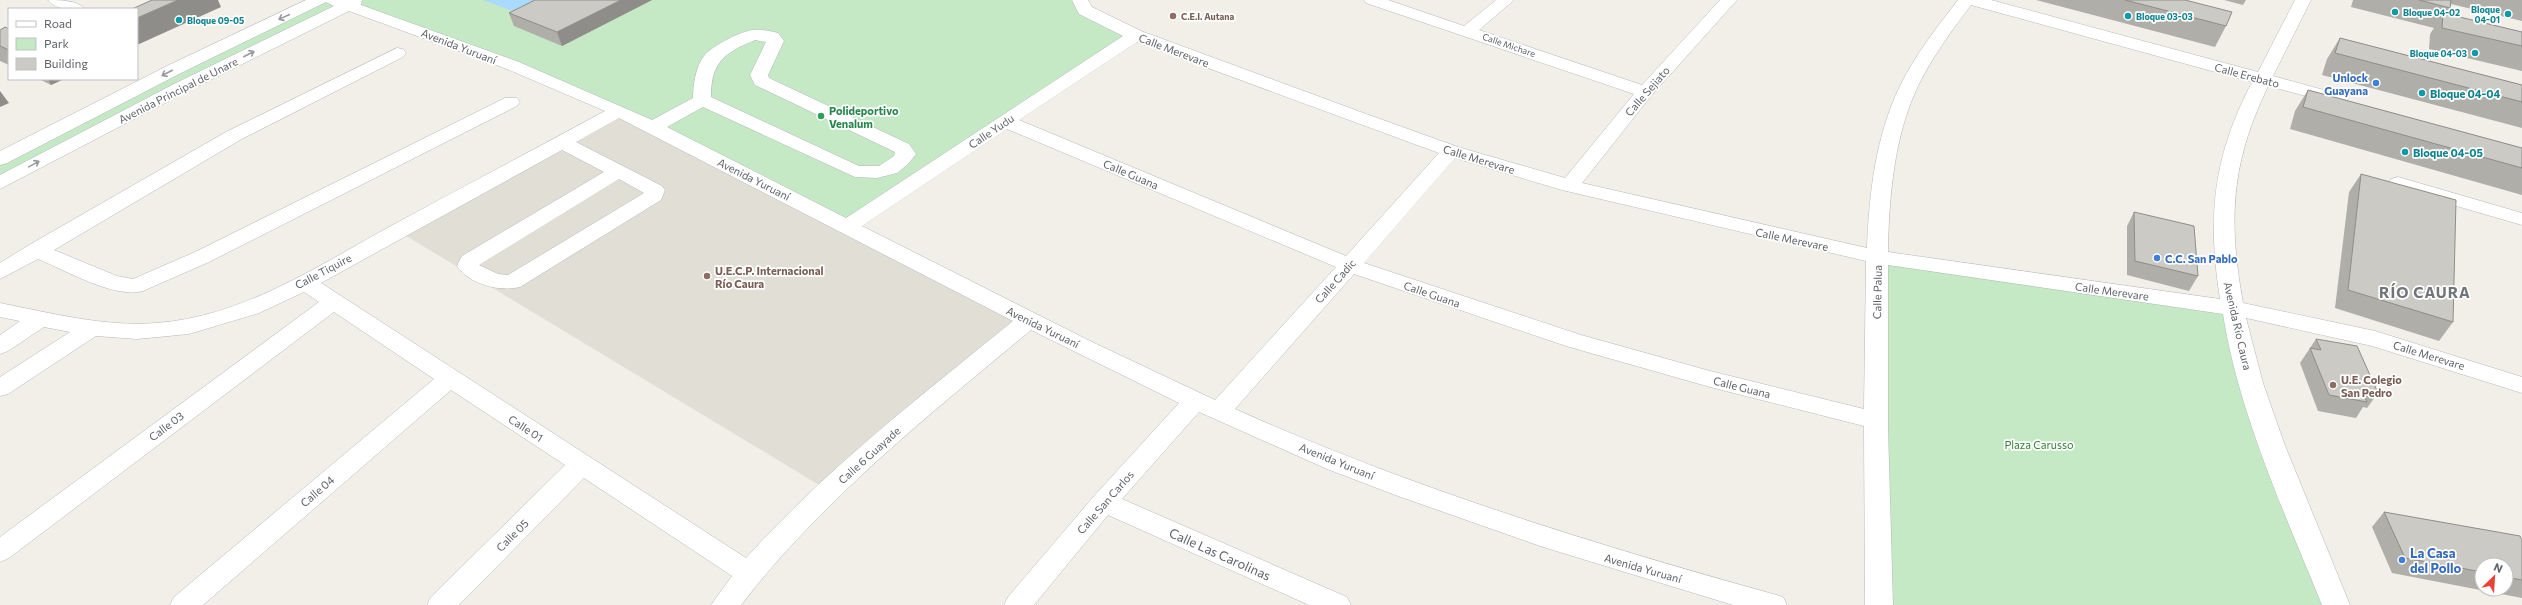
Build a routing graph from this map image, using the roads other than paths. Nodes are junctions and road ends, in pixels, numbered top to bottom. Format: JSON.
{"nodes":[{"id":1,"x":56,"y":0,"type":"edge"},
{"id":2,"x":319,"y":0,"type":"edge"},
{"id":3,"x":1372,"y":0,"type":"edge"},
{"id":4,"x":1506,"y":0,"type":"edge"},
{"id":5,"x":1729,"y":0,"type":"edge"},
{"id":6,"x":1966,"y":0,"type":"edge"},
{"id":7,"x":1972,"y":0,"type":"edge"},
{"id":8,"x":2303,"y":0,"type":"edge"},
{"id":9,"x":346,"y":2,"type":"edge"},
{"id":10,"x":1083,"y":5,"type":"edge"},
{"id":11,"x":75,"y":8,"type":"edge"},
{"id":12,"x":1468,"y":31,"type":"junction"},
{"id":13,"x":1135,"y":35,"type":"junction"},
{"id":14,"x":398,"y":53,"type":"dead end"},
{"id":15,"x":2262,"y":79,"type":"junction"},
{"id":16,"x":1645,"y":92,"type":"junction"},
{"id":17,"x":702,"y":100,"type":"junction"},
{"id":18,"x":511,"y":102,"type":"dead end"},
{"id":19,"x":2354,"y":104,"type":"edge"},
{"id":20,"x":620,"y":111,"type":"junction"},
{"id":21,"x":1005,"y":121,"type":"junction"},
{"id":22,"x":652,"y":128,"type":"junction"},
{"id":23,"x":562,"y":142,"type":"junction"},
{"id":24,"x":1451,"y":151,"type":"junction"},
{"id":25,"x":0,"y":159,"type":"edge"},
{"id":26,"x":619,"y":171,"type":"junction"},
{"id":27,"x":0,"y":183,"type":"edge"},
{"id":28,"x":2398,"y":184,"type":"edge"},
{"id":29,"x":1568,"y":186,"type":"junction"},
{"id":30,"x":2522,"y":219,"type":"edge"},
{"id":31,"x":848,"y":226,"type":"junction"},
{"id":32,"x":36,"y":250,"type":"junction"},
{"id":33,"x":1877,"y":257,"type":"junction"},
{"id":34,"x":1349,"y":265,"type":"junction"},
{"id":35,"x":0,"y":272,"type":"edge"},
{"id":36,"x":304,"y":282,"type":"junction"},
{"id":37,"x":333,"y":302,"type":"junction"},
{"id":38,"x":2232,"y":308,"type":"junction"},
{"id":39,"x":0,"y":310,"type":"edge"},
{"id":40,"x":41,"y":318,"type":"junction"},
{"id":41,"x":1028,"y":321,"type":"junction"},
{"id":42,"x":93,"y":327,"type":"junction"},
{"id":43,"x":0,"y":346,"type":"edge"},
{"id":44,"x":450,"y":378,"type":"junction"},
{"id":45,"x":2522,"y":385,"type":"edge"},
{"id":46,"x":0,"y":388,"type":"edge"},
{"id":47,"x":1195,"y":401,"type":"junction"},
{"id":48,"x":1219,"y":412,"type":"junction"},
{"id":49,"x":1875,"y":420,"type":"junction"},
{"id":50,"x":582,"y":464,"type":"junction"},
{"id":51,"x":1104,"y":502,"type":"junction"},
{"id":52,"x":0,"y":551,"type":"edge"},
{"id":53,"x":748,"y":573,"type":"junction"},
{"id":54,"x":184,"y":605,"type":"edge"},
{"id":55,"x":441,"y":605,"type":"edge"},
{"id":56,"x":725,"y":605,"type":"edge"},
{"id":57,"x":1018,"y":605,"type":"edge"},
{"id":58,"x":1336,"y":605,"type":"edge"},
{"id":59,"x":1772,"y":605,"type":"edge"},
{"id":60,"x":1879,"y":605,"type":"edge"},
{"id":61,"x":2336,"y":605,"type":"edge"}],
"edges":[{"from":1,"to":11,"type":"street"},
{"from":2,"to":25,"type":"street","name":"Avenida Principal de Unare","one_way":true},
{"from":3,"to":12,"type":"street","name":"Calle Michare"},
{"from":4,"to":12,"type":"street"},
{"from":5,"to":16,"type":"street","name":"Calle Sejiato"},
{"from":6,"to":33,"type":"street","name":"Calle Palua"},
{"from":7,"to":15,"type":"street","name":"Calle Erebato"},
{"from":8,"to":15,"type":"street","name":"Avenida Río Caura"},
{"from":9,"to":20,"type":"street","name":"Avenida Yuruaní"},
{"from":27,"to":9,"type":"street","name":"Avenida Principal de Unare","one_way":true},
{"from":10,"to":13,"type":"street","name":"Calle Merevare"},
{"from":12,"to":16,"type":"street","name":"Calle Michare"},
{"from":13,"to":21,"type":"street","name":"Calle Yudu"},
{"from":13,"to":24,"type":"street","name":"Calle Merevare"},
{"from":14,"to":32,"type":"street"},
{"from":15,"to":19,"type":"street","name":"Calle Erebato"},
{"from":15,"to":38,"type":"street","name":"Avenida Río Caura"},
{"from":16,"to":29,"type":"street","name":"Calle Sejiato"},
{"from":17,"to":17,"type":"street"},
{"from":17,"to":22,"type":"street"},
{"from":18,"to":32,"type":"street"},
{"from":20,"to":22,"type":"street","name":"Avenida Yuruaní"},
{"from":20,"to":23,"type":"street","name":"Calle Tiquire"},
{"from":21,"to":31,"type":"street","name":"Calle Yudu"},
{"from":21,"to":34,"type":"street","name":"Calle Guana"},
{"from":22,"to":31,"type":"street","name":"Avenida Yuruaní"},
{"from":23,"to":26,"type":"street"},
{"from":23,"to":36,"type":"street","name":"Calle Tiquire"},
{"from":24,"to":29,"type":"street","name":"Calle Merevare"},
{"from":24,"to":34,"type":"street","name":"Calle Cadic"},
{"from":26,"to":26,"type":"street"},
{"from":28,"to":30,"type":"street"},
{"from":29,"to":33,"type":"street","name":"Calle Merevare"},
{"from":31,"to":41,"type":"street","name":"Avenida Yuruaní"},
{"from":32,"to":35,"type":"street"},
{"from":33,"to":38,"type":"street","name":"Calle Merevare"},
{"from":33,"to":49,"type":"street","name":"Calle Palua"},
{"from":34,"to":48,"type":"street","name":"Calle Cadic"},
{"from":34,"to":49,"type":"street","name":"Calle Guana"},
{"from":36,"to":37,"type":"street","name":"Calle 01"},
{"from":36,"to":42,"type":"street","name":"Calle Tiquire"},
{"from":37,"to":44,"type":"street","name":"Calle 01"},
{"from":37,"to":52,"type":"street","name":"Calle 03"},
{"from":38,"to":45,"type":"street","name":"Calle Merevare"},
{"from":38,"to":61,"type":"street","name":"Avenida Río Caura"},
{"from":39,"to":40,"type":"street","name":"Calle Tiquire"},
{"from":40,"to":42,"type":"street","name":"Calle Tiquire"},
{"from":40,"to":43,"type":"street"},
{"from":41,"to":47,"type":"street","name":"Avenida Yuruaní"},
{"from":41,"to":53,"type":"street","name":"Calle 6 Guayade"},
{"from":42,"to":46,"type":"street"},
{"from":44,"to":50,"type":"street","name":"Calle 01"},
{"from":44,"to":54,"type":"street","name":"Calle 04"},
{"from":47,"to":48,"type":"street","name":"Avenida Yuruaní"},
{"from":47,"to":51,"type":"street","name":"Calle San Carlos"},
{"from":48,"to":59,"type":"street","name":"Avenida Yuruaní"},
{"from":49,"to":60,"type":"street","name":"Calle Palua"},
{"from":50,"to":53,"type":"street","name":"Calle 01"},
{"from":50,"to":55,"type":"street","name":"Calle 05"},
{"from":51,"to":57,"type":"street","name":"Calle San Carlos"},
{"from":51,"to":58,"type":"street","name":"Calle Las Carolinas"},
{"from":53,"to":56,"type":"street","name":"Calle 6 Guayade"}]}
